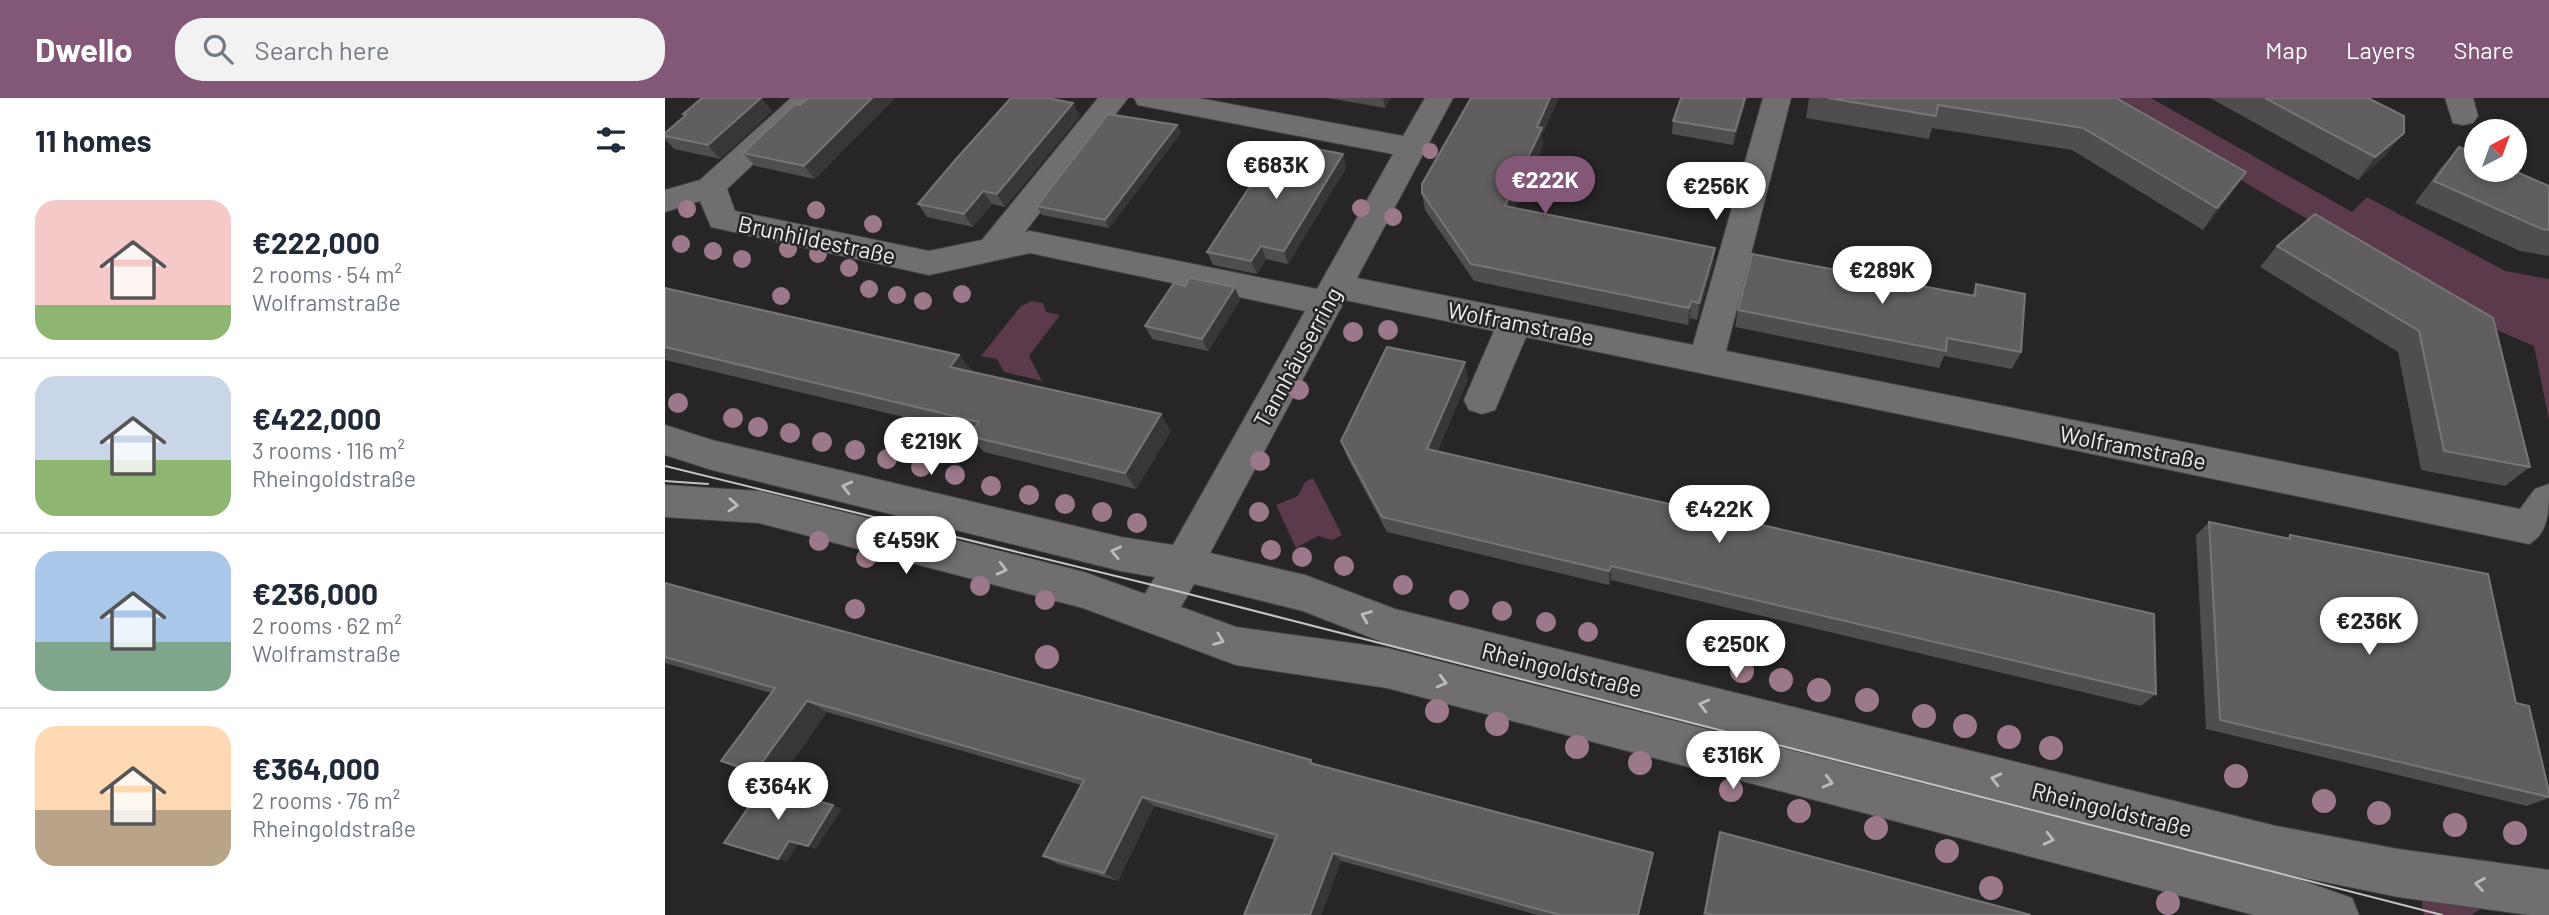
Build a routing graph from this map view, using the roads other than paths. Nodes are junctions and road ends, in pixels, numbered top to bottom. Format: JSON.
{"nodes":[{"id":1,"x":809,"y":98,"type":"edge"},
{"id":2,"x":1114,"y":98,"type":"edge"},
{"id":3,"x":1148,"y":98,"type":"edge"},
{"id":4,"x":1439,"y":98,"type":"edge"},
{"id":5,"x":1777,"y":98,"type":"edge"},
{"id":6,"x":1413,"y":148,"type":"junction"},
{"id":7,"x":711,"y":187,"type":"junction"},
{"id":8,"x":665,"y":201,"type":"edge"},
{"id":9,"x":993,"y":249,"type":"junction"},
{"id":10,"x":1332,"y":295,"type":"junction"},
{"id":11,"x":1515,"y":322,"type":"junction"},
{"id":12,"x":1706,"y":360,"type":"junction"},
{"id":13,"x":1482,"y":400,"type":"dead end"},
{"id":14,"x":665,"y":440,"type":"edge"},
{"id":15,"x":2549,"y":500,"type":"edge"},
{"id":16,"x":665,"y":501,"type":"edge"},
{"id":17,"x":1183,"y":564,"type":"junction"},
{"id":18,"x":1155,"y":616,"type":"junction"},
{"id":19,"x":2537,"y":901,"type":"edge"},
{"id":20,"x":2335,"y":915,"type":"edge"}],
"edges":[{"from":1,"to":7,"type":"street"},
{"from":2,"to":9,"type":"street"},
{"from":3,"to":6,"type":"street"},
{"from":4,"to":6,"type":"street","name":"Tannhäuserring"},
{"from":5,"to":12,"type":"street"},
{"from":6,"to":10,"type":"street","name":"Tannhäuserring"},
{"from":7,"to":8,"type":"street"},
{"from":7,"to":9,"type":"street","name":"Brunhildestraße"},
{"from":9,"to":10,"type":"street","name":"Brunhildestraße"},
{"from":10,"to":11,"type":"street","name":"Wolframstraße"},
{"from":10,"to":17,"type":"street","name":"Tannhäuserring"},
{"from":11,"to":12,"type":"street","name":"Wolframstraße"},
{"from":11,"to":13,"type":"street"},
{"from":12,"to":15,"type":"street","name":"Wolframstraße"},
{"from":17,"to":14,"type":"street","name":"Rheingoldstraße","one_way":true},
{"from":16,"to":18,"type":"street","name":"Rheingoldstraße","one_way":true},
{"from":17,"to":18,"type":"street","name":"Tannhäuserring"},
{"from":19,"to":17,"type":"street","name":"Rheingoldstraße","one_way":true},
{"from":18,"to":20,"type":"street","name":"Rheingoldstraße","one_way":true}]}
